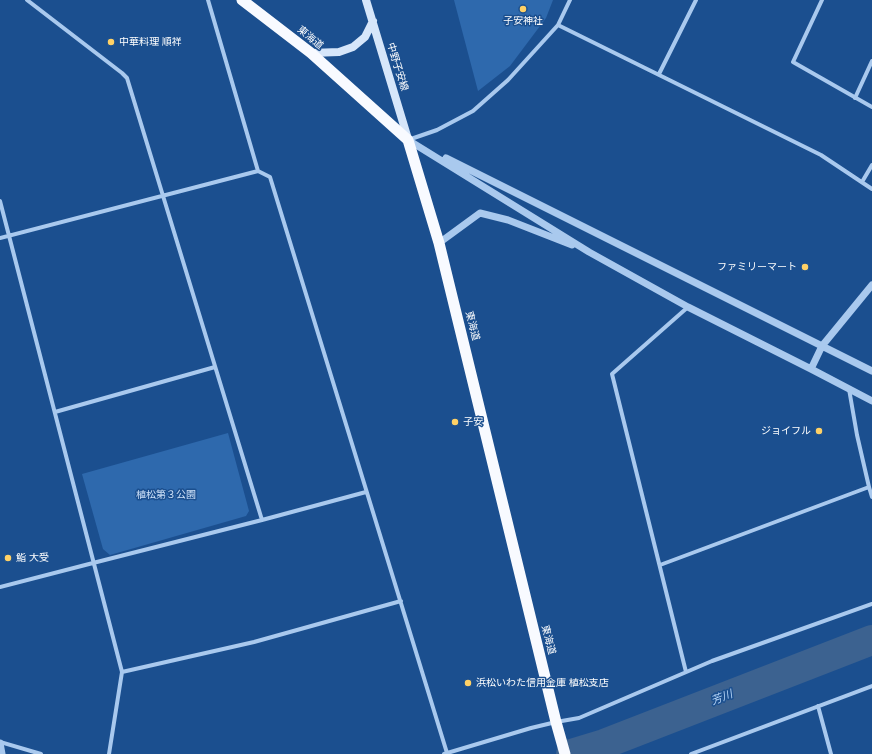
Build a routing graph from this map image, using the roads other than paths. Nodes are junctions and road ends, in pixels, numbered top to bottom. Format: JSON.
{"nodes":[{"id":1,"x":27,"y":0,"type":"edge"},
{"id":2,"x":208,"y":0,"type":"edge"},
{"id":3,"x":242,"y":0,"type":"edge"},
{"id":4,"x":366,"y":0,"type":"edge"},
{"id":5,"x":570,"y":0,"type":"edge"},
{"id":6,"x":696,"y":0,"type":"edge"},
{"id":7,"x":822,"y":0,"type":"edge"},
{"id":8,"x":373,"y":21,"type":"junction"},
{"id":9,"x":558,"y":25,"type":"junction"},
{"id":10,"x":311,"y":53,"type":"junction"},
{"id":11,"x":872,"y":61,"type":"edge"},
{"id":12,"x":659,"y":74,"type":"junction"},
{"id":13,"x":855,"y":98,"type":"junction"},
{"id":14,"x":872,"y":107,"type":"edge"},
{"id":15,"x":408,"y":140,"type":"junction"},
{"id":16,"x":872,"y":165,"type":"edge"},
{"id":17,"x":258,"y":171,"type":"junction"},
{"id":18,"x":862,"y":182,"type":"junction"},
{"id":19,"x":872,"y":189,"type":"edge"},
{"id":20,"x":164,"y":196,"type":"junction"},
{"id":21,"x":0,"y":201,"type":"edge"},
{"id":22,"x":9,"y":236,"type":"junction"},
{"id":23,"x":0,"y":238,"type":"edge"},
{"id":24,"x":439,"y":243,"type":"junction"},
{"id":25,"x":589,"y":252,"type":"junction"},
{"id":26,"x":872,"y":285,"type":"edge"},
{"id":27,"x":688,"y":307,"type":"junction"},
{"id":28,"x":822,"y":346,"type":"junction"},
{"id":29,"x":215,"y":367,"type":"junction"},
{"id":30,"x":811,"y":369,"type":"junction"},
{"id":31,"x":872,"y":371,"type":"edge"},
{"id":32,"x":849,"y":389,"type":"junction"},
{"id":33,"x":872,"y":401,"type":"edge"},
{"id":34,"x":55,"y":412,"type":"junction"},
{"id":35,"x":869,"y":486,"type":"junction"},
{"id":36,"x":366,"y":492,"type":"junction"},
{"id":37,"x":872,"y":497,"type":"edge"},
{"id":38,"x":262,"y":520,"type":"junction"},
{"id":39,"x":93,"y":563,"type":"junction"},
{"id":40,"x":660,"y":565,"type":"junction"},
{"id":41,"x":0,"y":587,"type":"edge"},
{"id":42,"x":401,"y":602,"type":"junction"},
{"id":43,"x":872,"y":604,"type":"edge"},
{"id":44,"x":122,"y":672,"type":"junction"},
{"id":45,"x":686,"y":672,"type":"junction"},
{"id":46,"x":872,"y":686,"type":"edge"},
{"id":47,"x":818,"y":706,"type":"junction"},
{"id":48,"x":557,"y":726,"type":"junction"},
{"id":49,"x":1,"y":748,"type":"edge"},
{"id":50,"x":42,"y":754,"type":"edge"},
{"id":51,"x":109,"y":754,"type":"edge"},
{"id":52,"x":446,"y":754,"type":"edge"},
{"id":53,"x":565,"y":754,"type":"edge"},
{"id":54,"x":692,"y":754,"type":"edge"},
{"id":55,"x":830,"y":754,"type":"edge"}],
"edges":[{"from":1,"to":20,"type":"street"},
{"from":2,"to":17,"type":"street"},
{"from":3,"to":10,"type":"highway","name":"東海道"},
{"from":4,"to":8,"type":"main road","name":"中野子安線"},
{"from":5,"to":9,"type":"street"},
{"from":6,"to":12,"type":"street"},
{"from":7,"to":13,"type":"street"},
{"from":8,"to":10,"type":"main road"},
{"from":8,"to":15,"type":"main road","name":"中野子安線"},
{"from":9,"to":12,"type":"street"},
{"from":9,"to":15,"type":"street"},
{"from":10,"to":15,"type":"highway","name":"東海道"},
{"from":11,"to":13,"type":"street"},
{"from":12,"to":18,"type":"street"},
{"from":13,"to":14,"type":"street"},
{"from":15,"to":24,"type":"highway","name":"東海道"},
{"from":15,"to":25,"type":"street"},
{"from":15,"to":28,"type":"street"},
{"from":16,"to":18,"type":"street"},
{"from":17,"to":20,"type":"street"},
{"from":17,"to":36,"type":"street"},
{"from":18,"to":19,"type":"street"},
{"from":20,"to":22,"type":"street"},
{"from":20,"to":29,"type":"street"},
{"from":21,"to":22,"type":"street"},
{"from":22,"to":23,"type":"street"},
{"from":22,"to":34,"type":"street"},
{"from":24,"to":25,"type":"street"},
{"from":24,"to":48,"type":"highway","name":"東海道"},
{"from":25,"to":27,"type":"street"},
{"from":26,"to":28,"type":"street"},
{"from":27,"to":30,"type":"street"},
{"from":27,"to":40,"type":"street"},
{"from":28,"to":30,"type":"street"},
{"from":28,"to":31,"type":"street"},
{"from":29,"to":34,"type":"street"},
{"from":29,"to":38,"type":"street"},
{"from":30,"to":32,"type":"street"},
{"from":32,"to":33,"type":"street"},
{"from":32,"to":35,"type":"street"},
{"from":34,"to":39,"type":"street"},
{"from":35,"to":37,"type":"street"},
{"from":35,"to":40,"type":"street"},
{"from":36,"to":38,"type":"street"},
{"from":36,"to":42,"type":"street"},
{"from":38,"to":39,"type":"street"},
{"from":39,"to":41,"type":"street"},
{"from":39,"to":44,"type":"street"},
{"from":40,"to":45,"type":"street"},
{"from":42,"to":44,"type":"street"},
{"from":42,"to":52,"type":"street"},
{"from":43,"to":45,"type":"street"},
{"from":44,"to":51,"type":"street"},
{"from":45,"to":48,"type":"street"},
{"from":46,"to":47,"type":"street"},
{"from":47,"to":54,"type":"street"},
{"from":47,"to":55,"type":"street"},
{"from":48,"to":52,"type":"street"},
{"from":48,"to":53,"type":"highway","name":"東海道"},
{"from":49,"to":50,"type":"street"}]}
